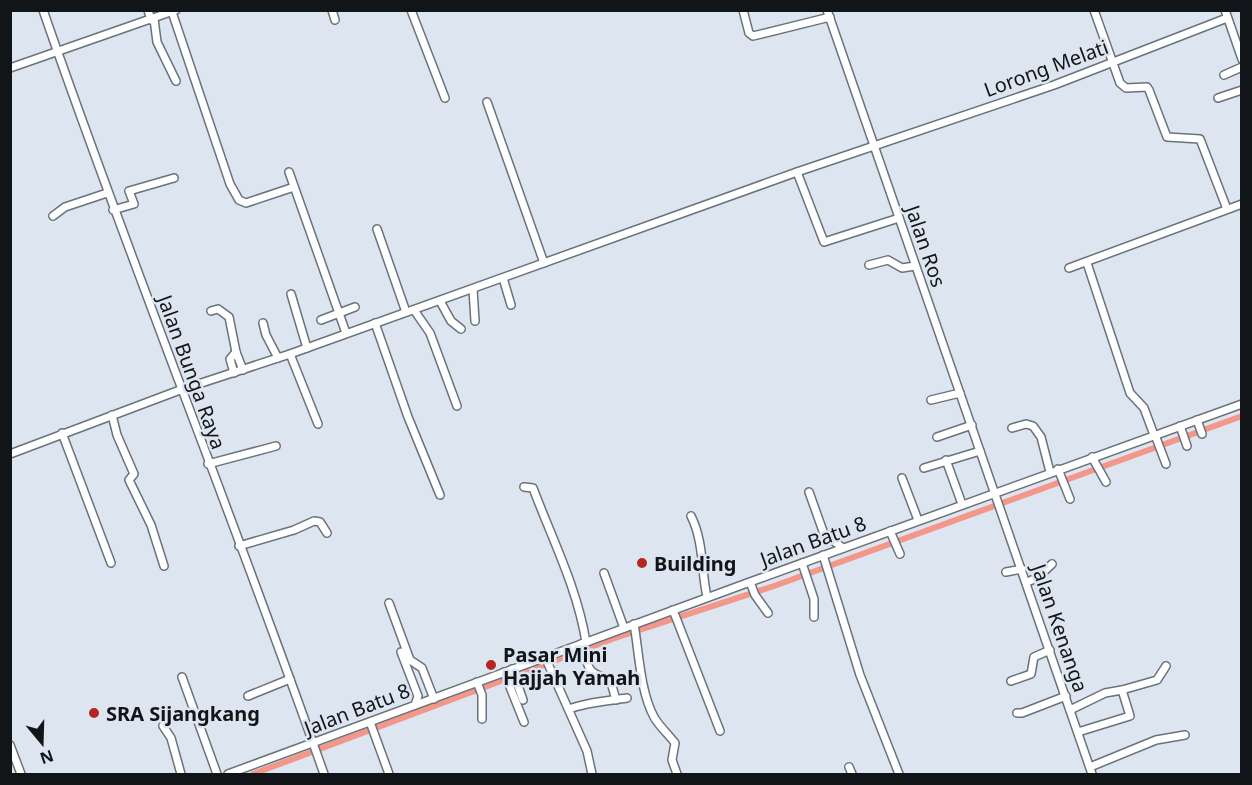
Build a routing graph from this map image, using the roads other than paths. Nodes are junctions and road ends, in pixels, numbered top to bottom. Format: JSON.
{"nodes":[{"id":1,"x":43,"y":10,"type":"edge"},
{"id":2,"x":148,"y":10,"type":"edge"},
{"id":3,"x":332,"y":10,"type":"edge"},
{"id":4,"x":411,"y":10,"type":"edge"},
{"id":5,"x":743,"y":10,"type":"edge"},
{"id":6,"x":1094,"y":10,"type":"edge"},
{"id":7,"x":174,"y":11,"type":"edge"},
{"id":8,"x":828,"y":14,"type":"edge"},
{"id":9,"x":1226,"y":14,"type":"edge"},
{"id":10,"x":153,"y":20,"type":"junction"},
{"id":11,"x":335,"y":20,"type":"dead end"},
{"id":12,"x":57,"y":51,"type":"junction"},
{"id":13,"x":1242,"y":59,"type":"edge"},
{"id":14,"x":1113,"y":63,"type":"junction"},
{"id":15,"x":10,"y":68,"type":"edge"},
{"id":16,"x":1242,"y":68,"type":"edge"},
{"id":17,"x":1224,"y":75,"type":"dead end"},
{"id":18,"x":176,"y":81,"type":"dead end"},
{"id":19,"x":1242,"y":90,"type":"edge"},
{"id":20,"x":445,"y":98,"type":"dead end"},
{"id":21,"x":1218,"y":98,"type":"dead end"},
{"id":22,"x":487,"y":102,"type":"dead end"},
{"id":23,"x":874,"y":145,"type":"junction"},
{"id":24,"x":289,"y":172,"type":"dead end"},
{"id":25,"x":797,"y":172,"type":"junction"},
{"id":26,"x":174,"y":178,"type":"dead end"},
{"id":27,"x":294,"y":187,"type":"junction"},
{"id":28,"x":107,"y":193,"type":"junction"},
{"id":29,"x":1242,"y":204,"type":"edge"},
{"id":30,"x":1227,"y":209,"type":"junction"},
{"id":31,"x":113,"y":210,"type":"junction"},
{"id":32,"x":53,"y":216,"type":"dead end"},
{"id":33,"x":899,"y":218,"type":"junction"},
{"id":34,"x":377,"y":229,"type":"dead end"},
{"id":35,"x":544,"y":263,"type":"junction"},
{"id":36,"x":1087,"y":263,"type":"junction"},
{"id":37,"x":869,"y":265,"type":"dead end"},
{"id":38,"x":915,"y":266,"type":"junction"},
{"id":39,"x":1070,"y":268,"type":"dead end"},
{"id":40,"x":503,"y":278,"type":"junction"},
{"id":41,"x":473,"y":289,"type":"junction"},
{"id":42,"x":291,"y":294,"type":"dead end"},
{"id":43,"x":440,"y":301,"type":"junction"},
{"id":44,"x":511,"y":304,"type":"dead end"},
{"id":45,"x":356,"y":307,"type":"dead end"},
{"id":46,"x":212,"y":310,"type":"dead end"},
{"id":47,"x":410,"y":311,"type":"junction"},
{"id":48,"x":340,"y":312,"type":"junction"},
{"id":49,"x":321,"y":320,"type":"dead end"},
{"id":50,"x":475,"y":321,"type":"dead end"},
{"id":51,"x":263,"y":323,"type":"dead end"},
{"id":52,"x":375,"y":323,"type":"junction"},
{"id":53,"x":461,"y":329,"type":"dead end"},
{"id":54,"x":346,"y":333,"type":"junction"},
{"id":55,"x":307,"y":348,"type":"junction"},
{"id":56,"x":236,"y":352,"type":"junction"},
{"id":57,"x":290,"y":354,"type":"junction"},
{"id":58,"x":278,"y":358,"type":"junction"},
{"id":59,"x":243,"y":370,"type":"junction"},
{"id":60,"x":234,"y":373,"type":"junction"},
{"id":61,"x":180,"y":390,"type":"junction"},
{"id":62,"x":960,"y":393,"type":"junction"},
{"id":63,"x":931,"y":400,"type":"dead end"},
{"id":64,"x":1242,"y":404,"type":"edge"},
{"id":65,"x":457,"y":406,"type":"dead end"},
{"id":66,"x":112,"y":415,"type":"junction"},
{"id":67,"x":1197,"y":420,"type":"junction"},
{"id":68,"x":318,"y":424,"type":"dead end"},
{"id":69,"x":972,"y":425,"type":"junction"},
{"id":70,"x":1012,"y":428,"type":"dead end"},
{"id":71,"x":1181,"y":429,"type":"junction"},
{"id":72,"x":1201,"y":431,"type":"dead end"},
{"id":73,"x":62,"y":434,"type":"junction"},
{"id":74,"x":1154,"y":435,"type":"junction"},
{"id":75,"x":937,"y":437,"type":"dead end"},
{"id":76,"x":1187,"y":446,"type":"dead end"},
{"id":77,"x":276,"y":447,"type":"dead end"},
{"id":78,"x":980,"y":451,"type":"junction"},
{"id":79,"x":10,"y":454,"type":"edge"},
{"id":80,"x":946,"y":460,"type":"junction"},
{"id":81,"x":1093,"y":460,"type":"junction"},
{"id":82,"x":208,"y":464,"type":"junction"},
{"id":83,"x":1166,"y":464,"type":"dead end"},
{"id":84,"x":924,"y":468,"type":"dead end"},
{"id":85,"x":1056,"y":472,"type":"junction"},
{"id":86,"x":902,"y":478,"type":"dead end"},
{"id":87,"x":1106,"y":482,"type":"dead end"},
{"id":88,"x":524,"y":487,"type":"dead end"},
{"id":89,"x":809,"y":492,"type":"dead end"},
{"id":90,"x":440,"y":495,"type":"dead end"},
{"id":91,"x":996,"y":495,"type":"junction"},
{"id":92,"x":1070,"y":499,"type":"dead end"},
{"id":93,"x":962,"y":504,"type":"junction"},
{"id":94,"x":691,"y":516,"type":"dead end"},
{"id":95,"x":918,"y":520,"type":"junction"},
{"id":96,"x":327,"y":533,"type":"dead end"},
{"id":97,"x":891,"y":534,"type":"junction"},
{"id":98,"x":239,"y":546,"type":"junction"},
{"id":99,"x":843,"y":548,"type":"junction"},
{"id":100,"x":900,"y":554,"type":"dead end"},
{"id":101,"x":824,"y":558,"type":"junction"},
{"id":102,"x":111,"y":563,"type":"dead end"},
{"id":103,"x":1052,"y":564,"type":"dead end"},
{"id":104,"x":164,"y":566,"type":"dead end"},
{"id":105,"x":1022,"y":569,"type":"junction"},
{"id":106,"x":805,"y":570,"type":"junction"},
{"id":107,"x":1006,"y":572,"type":"dead end"},
{"id":108,"x":604,"y":573,"type":"dead end"},
{"id":109,"x":1027,"y":582,"type":"junction"},
{"id":110,"x":752,"y":589,"type":"junction"},
{"id":111,"x":707,"y":597,"type":"junction"},
{"id":112,"x":389,"y":603,"type":"dead end"},
{"id":113,"x":768,"y":612,"type":"dead end"},
{"id":114,"x":674,"y":613,"type":"junction"},
{"id":115,"x":814,"y":617,"type":"dead end"},
{"id":116,"x":634,"y":626,"type":"junction"},
{"id":117,"x":624,"y":628,"type":"junction"},
{"id":118,"x":583,"y":647,"type":"junction"},
{"id":119,"x":1050,"y":650,"type":"junction"},
{"id":120,"x":401,"y":652,"type":"dead end"},
{"id":121,"x":546,"y":659,"type":"junction"},
{"id":122,"x":1166,"y":666,"type":"dead end"},
{"id":123,"x":510,"y":675,"type":"junction"},
{"id":124,"x":182,"y":677,"type":"dead end"},
{"id":125,"x":290,"y":679,"type":"junction"},
{"id":126,"x":1011,"y":681,"type":"dead end"},
{"id":127,"x":479,"y":687,"type":"junction"},
{"id":128,"x":1122,"y":690,"type":"junction"},
{"id":129,"x":248,"y":696,"type":"dead end"},
{"id":130,"x":1066,"y":696,"type":"junction"},
{"id":131,"x":627,"y":698,"type":"dead end"},
{"id":132,"x":434,"y":699,"type":"junction"},
{"id":133,"x":616,"y":700,"type":"junction"},
{"id":134,"x":415,"y":705,"type":"junction"},
{"id":135,"x":569,"y":709,"type":"junction"},
{"id":136,"x":1070,"y":710,"type":"junction"},
{"id":137,"x":1017,"y":713,"type":"dead end"},
{"id":138,"x":482,"y":719,"type":"dead end"},
{"id":139,"x":370,"y":722,"type":"junction"},
{"id":140,"x":524,"y":722,"type":"dead end"},
{"id":141,"x":163,"y":726,"type":"dead end"},
{"id":142,"x":720,"y":731,"type":"dead end"},
{"id":143,"x":1078,"y":732,"type":"junction"},
{"id":144,"x":1185,"y":735,"type":"dead end"},
{"id":145,"x":10,"y":745,"type":"edge"},
{"id":146,"x":314,"y":745,"type":"junction"},
{"id":147,"x":1091,"y":771,"type":"edge"},
{"id":148,"x":21,"y":774,"type":"edge"},
{"id":149,"x":181,"y":774,"type":"edge"},
{"id":150,"x":217,"y":774,"type":"edge"},
{"id":151,"x":228,"y":774,"type":"edge"},
{"id":152,"x":324,"y":774,"type":"edge"},
{"id":153,"x":389,"y":774,"type":"edge"},
{"id":154,"x":592,"y":774,"type":"edge"},
{"id":155,"x":677,"y":774,"type":"edge"},
{"id":156,"x":899,"y":774,"type":"edge"}],
"edges":[{"from":1,"to":12,"type":"street","name":"Jalan Bunga Raya"},
{"from":2,"to":10,"type":"street"},
{"from":3,"to":11,"type":"street"},
{"from":4,"to":20,"type":"street"},
{"from":5,"to":8,"type":"street"},
{"from":6,"to":14,"type":"street"},
{"from":7,"to":10,"type":"street"},
{"from":7,"to":27,"type":"street"},
{"from":8,"to":23,"type":"street","name":"Jalan Ros"},
{"from":9,"to":13,"type":"street"},
{"from":9,"to":14,"type":"street","name":"Lorong Melati"},
{"from":10,"to":12,"type":"street"},
{"from":10,"to":18,"type":"street"},
{"from":12,"to":15,"type":"street"},
{"from":12,"to":28,"type":"street","name":"Jalan Bunga Raya"},
{"from":14,"to":23,"type":"street","name":"Lorong Melati"},
{"from":14,"to":30,"type":"street"},
{"from":16,"to":17,"type":"street"},
{"from":19,"to":21,"type":"street"},
{"from":22,"to":35,"type":"street"},
{"from":23,"to":25,"type":"street","name":"Lorong Melati"},
{"from":23,"to":33,"type":"street","name":"Jalan Ros"},
{"from":24,"to":27,"type":"street"},
{"from":25,"to":33,"type":"street"},
{"from":25,"to":35,"type":"street","name":"Lorong Melati"},
{"from":26,"to":31,"type":"street"},
{"from":27,"to":48,"type":"street"},
{"from":28,"to":31,"type":"street","name":"Jalan Bunga Raya"},
{"from":28,"to":32,"type":"street"},
{"from":29,"to":30,"type":"street"},
{"from":30,"to":36,"type":"street"},
{"from":31,"to":61,"type":"street","name":"Jalan Bunga Raya"},
{"from":33,"to":38,"type":"street","name":"Jalan Ros"},
{"from":34,"to":47,"type":"street"},
{"from":35,"to":40,"type":"street","name":"Lorong Melati"},
{"from":36,"to":39,"type":"street"},
{"from":36,"to":74,"type":"street"},
{"from":37,"to":38,"type":"street"},
{"from":38,"to":62,"type":"street","name":"Jalan Ros"},
{"from":40,"to":41,"type":"street","name":"Lorong Melati"},
{"from":40,"to":44,"type":"street"},
{"from":41,"to":43,"type":"street","name":"Lorong Melati"},
{"from":41,"to":50,"type":"street"},
{"from":42,"to":55,"type":"street"},
{"from":43,"to":47,"type":"street","name":"Lorong Melati"},
{"from":43,"to":53,"type":"street"},
{"from":45,"to":48,"type":"street"},
{"from":46,"to":56,"type":"street"},
{"from":47,"to":52,"type":"street","name":"Lorong Melati"},
{"from":47,"to":65,"type":"street"},
{"from":48,"to":49,"type":"street"},
{"from":48,"to":54,"type":"street"},
{"from":51,"to":58,"type":"street"},
{"from":52,"to":54,"type":"street","name":"Lorong Melati"},
{"from":52,"to":90,"type":"street"},
{"from":54,"to":55,"type":"street","name":"Lorong Melati"},
{"from":55,"to":57,"type":"street","name":"Lorong Melati"},
{"from":56,"to":59,"type":"street"},
{"from":56,"to":60,"type":"street"},
{"from":57,"to":58,"type":"street","name":"Lorong Melati"},
{"from":57,"to":68,"type":"street"},
{"from":58,"to":59,"type":"street","name":"Lorong Melati"},
{"from":59,"to":60,"type":"street","name":"Lorong Melati"},
{"from":60,"to":61,"type":"street","name":"Lorong Melati"},
{"from":61,"to":66,"type":"street","name":"Lorong Melati"},
{"from":61,"to":82,"type":"street","name":"Jalan Bunga Raya"},
{"from":62,"to":63,"type":"street"},
{"from":62,"to":69,"type":"street","name":"Jalan Ros"},
{"from":64,"to":67,"type":"street","name":"Jalan Batu 8"},
{"from":66,"to":73,"type":"street","name":"Lorong Melati"},
{"from":66,"to":104,"type":"street"},
{"from":67,"to":71,"type":"street","name":"Jalan Batu 8"},
{"from":67,"to":72,"type":"street"},
{"from":69,"to":75,"type":"street"},
{"from":69,"to":78,"type":"street","name":"Jalan Ros"},
{"from":70,"to":85,"type":"street"},
{"from":71,"to":74,"type":"street","name":"Jalan Batu 8"},
{"from":71,"to":76,"type":"street"},
{"from":73,"to":79,"type":"street","name":"Lorong Melati"},
{"from":73,"to":102,"type":"street"},
{"from":74,"to":81,"type":"street","name":"Jalan Batu 8"},
{"from":74,"to":83,"type":"street"},
{"from":77,"to":82,"type":"street"},
{"from":78,"to":80,"type":"street"},
{"from":78,"to":91,"type":"street","name":"Jalan Ros"},
{"from":80,"to":84,"type":"street"},
{"from":80,"to":93,"type":"street"},
{"from":81,"to":85,"type":"street","name":"Jalan Batu 8"},
{"from":81,"to":87,"type":"street"},
{"from":82,"to":98,"type":"street","name":"Jalan Bunga Raya"},
{"from":85,"to":91,"type":"street","name":"Jalan Batu 8"},
{"from":85,"to":92,"type":"street"},
{"from":86,"to":95,"type":"street"},
{"from":88,"to":118,"type":"street"},
{"from":89,"to":99,"type":"street"},
{"from":91,"to":93,"type":"street","name":"Jalan Batu 8"},
{"from":91,"to":105,"type":"street","name":"Jalan Kenanga"},
{"from":93,"to":95,"type":"street","name":"Jalan Batu 8"},
{"from":94,"to":111,"type":"street"},
{"from":95,"to":97,"type":"street","name":"Jalan Batu 8"},
{"from":96,"to":98,"type":"street"},
{"from":97,"to":99,"type":"street","name":"Jalan Batu 8"},
{"from":97,"to":100,"type":"street"},
{"from":98,"to":125,"type":"street","name":"Jalan Bunga Raya"},
{"from":99,"to":101,"type":"street","name":"Jalan Batu 8"},
{"from":101,"to":106,"type":"street","name":"Jalan Batu 8"},
{"from":101,"to":156,"type":"street"},
{"from":103,"to":109,"type":"street"},
{"from":105,"to":107,"type":"street"},
{"from":105,"to":109,"type":"street","name":"Jalan Kenanga"},
{"from":106,"to":110,"type":"street","name":"Jalan Batu 8"},
{"from":106,"to":115,"type":"street"},
{"from":108,"to":117,"type":"street"},
{"from":109,"to":119,"type":"street","name":"Jalan Kenanga"},
{"from":110,"to":111,"type":"street","name":"Jalan Batu 8"},
{"from":110,"to":113,"type":"street"},
{"from":111,"to":114,"type":"street","name":"Jalan Batu 8"},
{"from":112,"to":132,"type":"street"},
{"from":114,"to":116,"type":"street","name":"Jalan Batu 8"},
{"from":114,"to":142,"type":"street"},
{"from":116,"to":117,"type":"street","name":"Jalan Batu 8"},
{"from":116,"to":155,"type":"street"},
{"from":117,"to":118,"type":"street","name":"Jalan Batu 8"},
{"from":118,"to":121,"type":"street","name":"Jalan Batu 8"},
{"from":118,"to":133,"type":"street"},
{"from":119,"to":126,"type":"street"},
{"from":119,"to":130,"type":"street","name":"Jalan Kenanga"},
{"from":120,"to":134,"type":"street"},
{"from":121,"to":123,"type":"street","name":"Jalan Batu 8"},
{"from":121,"to":135,"type":"street"},
{"from":122,"to":128,"type":"street"},
{"from":123,"to":127,"type":"street","name":"Jalan Batu 8"},
{"from":123,"to":140,"type":"street"},
{"from":124,"to":150,"type":"street"},
{"from":125,"to":129,"type":"street"},
{"from":125,"to":146,"type":"street","name":"Jalan Bunga Raya"},
{"from":127,"to":132,"type":"street","name":"Jalan Batu 8"},
{"from":127,"to":138,"type":"street"},
{"from":128,"to":136,"type":"street"},
{"from":128,"to":143,"type":"street"},
{"from":130,"to":136,"type":"street","name":"Jalan Kenanga"},
{"from":130,"to":137,"type":"street"},
{"from":131,"to":133,"type":"street"},
{"from":132,"to":134,"type":"street","name":"Jalan Batu 8"},
{"from":133,"to":135,"type":"street"},
{"from":134,"to":139,"type":"street","name":"Jalan Batu 8"},
{"from":135,"to":154,"type":"street"},
{"from":136,"to":143,"type":"street","name":"Jalan Kenanga"},
{"from":139,"to":146,"type":"street","name":"Jalan Batu 8"},
{"from":139,"to":153,"type":"street"},
{"from":141,"to":149,"type":"street"},
{"from":143,"to":147,"type":"street","name":"Jalan Kenanga"},
{"from":144,"to":147,"type":"street"},
{"from":145,"to":148,"type":"street"},
{"from":146,"to":151,"type":"street","name":"Jalan Batu 8"},
{"from":146,"to":152,"type":"street","name":"Jalan Bunga Raya"}]}
